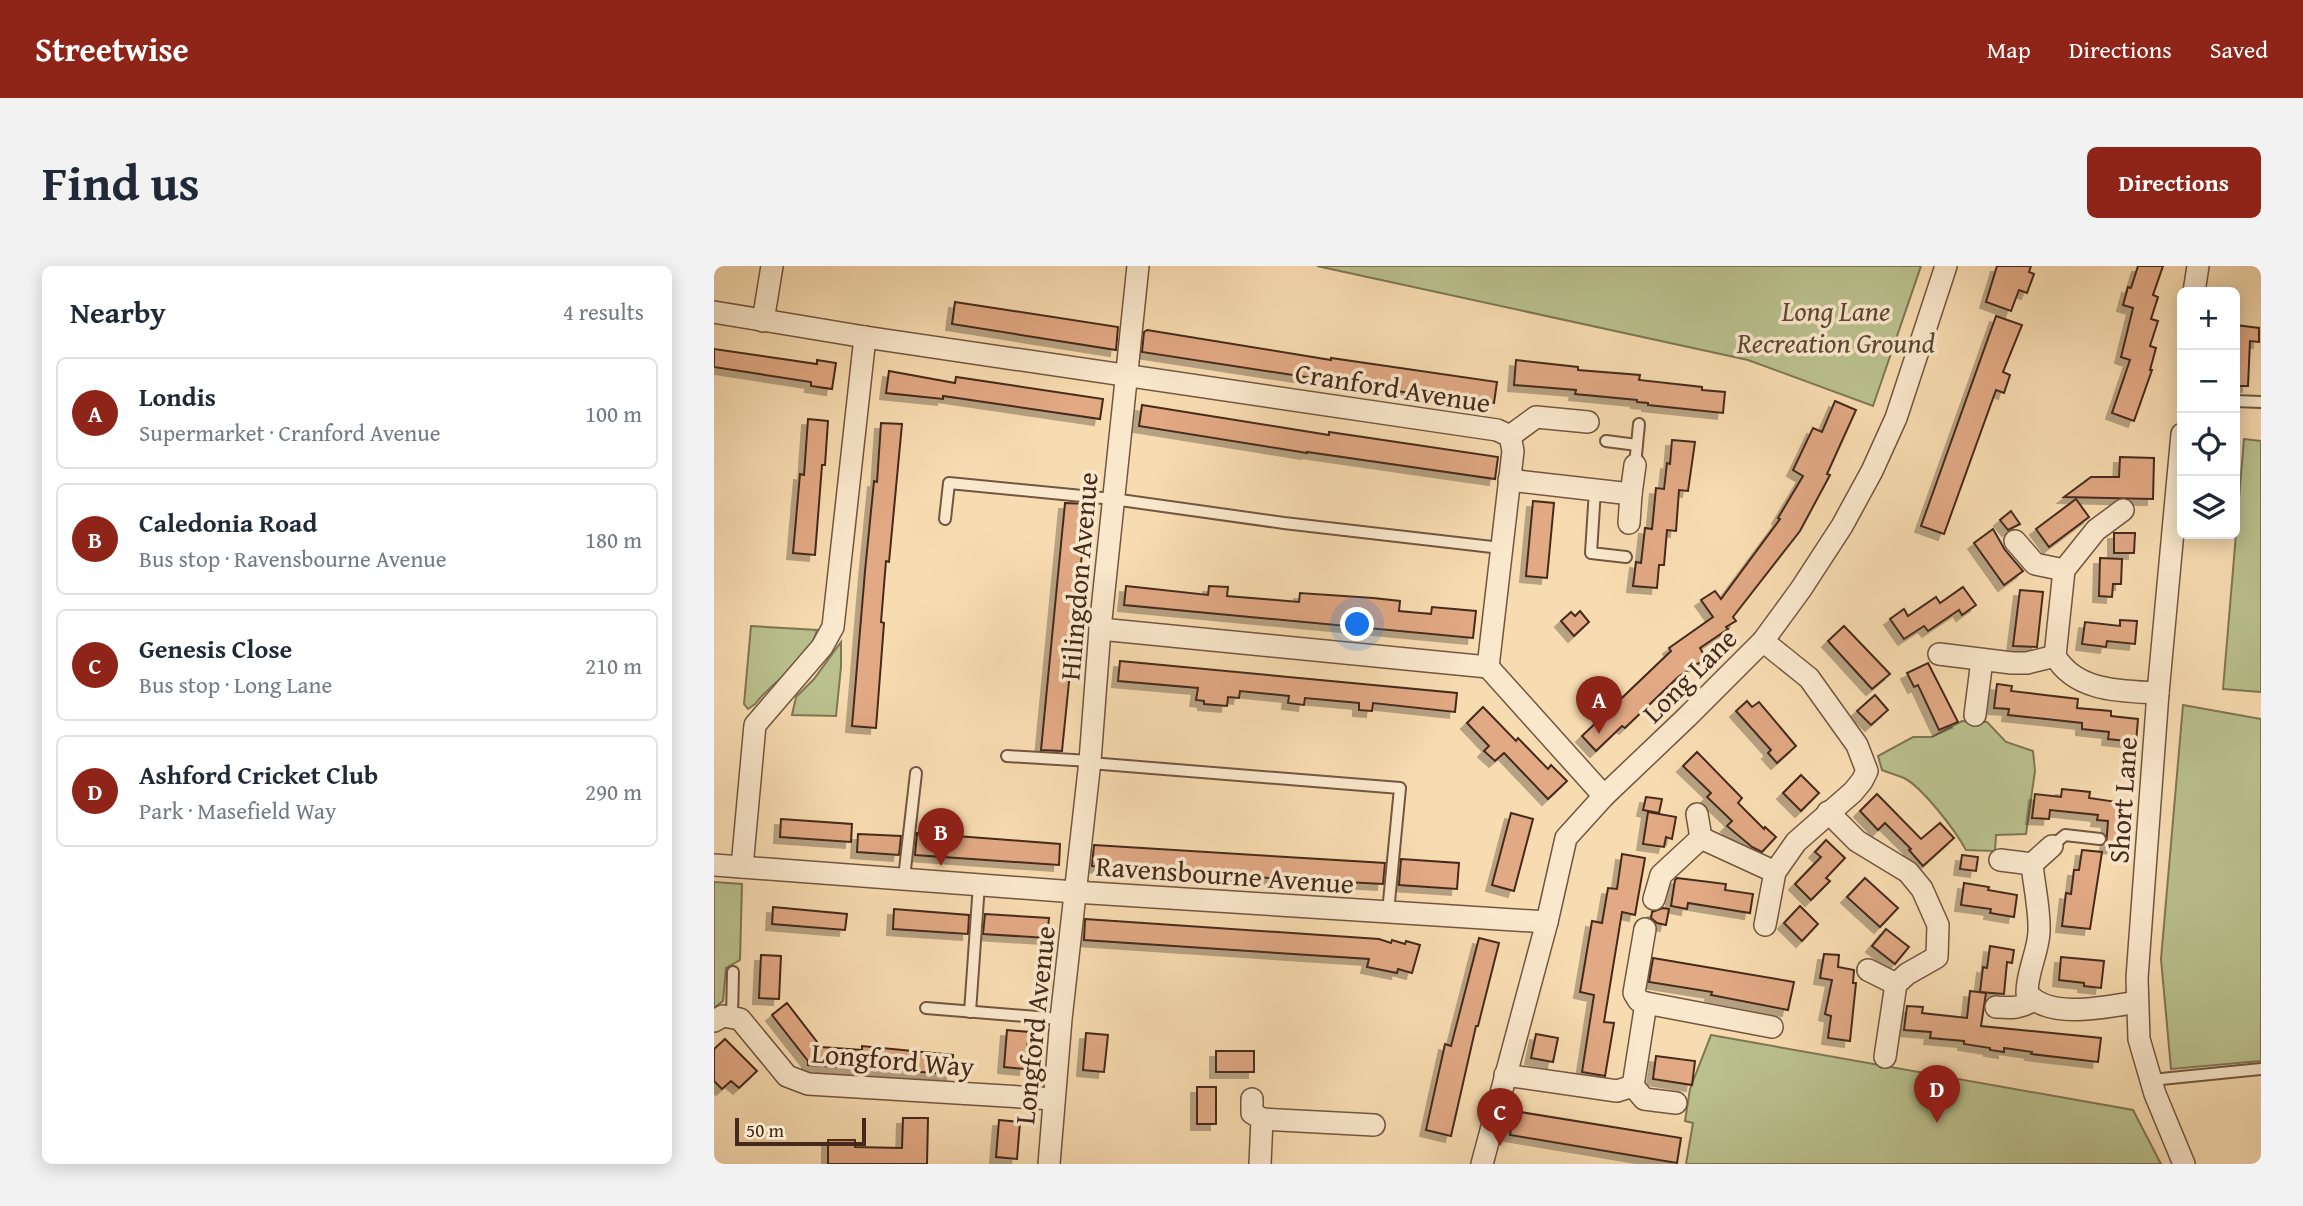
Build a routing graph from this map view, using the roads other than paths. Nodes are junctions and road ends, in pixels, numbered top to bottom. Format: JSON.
{"nodes":[{"id":1,"x":772,"y":266,"type":"edge"},
{"id":2,"x":1138,"y":266,"type":"edge"},
{"id":3,"x":1946,"y":266,"type":"edge"},
{"id":4,"x":2198,"y":266,"type":"edge"},
{"id":5,"x":2195,"y":287,"type":"edge"},
{"id":6,"x":714,"y":312,"type":"edge"},
{"id":7,"x":763,"y":321,"type":"junction"},
{"id":8,"x":865,"y":337,"type":"junction"},
{"id":9,"x":1127,"y":375,"type":"junction"},
{"id":10,"x":2240,"y":401,"type":"edge"},
{"id":11,"x":2261,"y":402,"type":"edge"},
{"id":12,"x":1588,"y":422,"type":"dead end"},
{"id":13,"x":1639,"y":424,"type":"dead end"},
{"id":14,"x":1510,"y":436,"type":"junction"},
{"id":15,"x":1606,"y":441,"type":"dead end"},
{"id":16,"x":1636,"y":455,"type":"junction"},
{"id":17,"x":2178,"y":476,"type":"edge"},
{"id":18,"x":1509,"y":480,"type":"junction"},
{"id":19,"x":1595,"y":490,"type":"junction"},
{"id":20,"x":1631,"y":494,"type":"junction"},
{"id":21,"x":1113,"y":499,"type":"junction"},
{"id":22,"x":2123,"y":510,"type":"dead end"},
{"id":23,"x":946,"y":519,"type":"dead end"},
{"id":24,"x":1629,"y":523,"type":"dead end"},
{"id":25,"x":2015,"y":541,"type":"dead end"},
{"id":26,"x":1502,"y":548,"type":"junction"},
{"id":27,"x":1626,"y":557,"type":"dead end"},
{"id":28,"x":2064,"y":570,"type":"junction"},
{"id":29,"x":1100,"y":629,"type":"junction"},
{"id":30,"x":1763,"y":641,"type":"junction"},
{"id":31,"x":1939,"y":654,"type":"dead end"},
{"id":32,"x":2055,"y":656,"type":"junction"},
{"id":33,"x":1982,"y":660,"type":"junction"},
{"id":34,"x":1488,"y":667,"type":"junction"},
{"id":35,"x":2158,"y":693,"type":"junction"},
{"id":36,"x":1975,"y":715,"type":"dead end"},
{"id":37,"x":1007,"y":756,"type":"dead end"},
{"id":38,"x":1090,"y":762,"type":"junction"},
{"id":39,"x":916,"y":773,"type":"dead end"},
{"id":40,"x":1604,"y":796,"type":"junction"},
{"id":41,"x":1828,"y":812,"type":"junction"},
{"id":42,"x":1697,"y":814,"type":"dead end"},
{"id":43,"x":1701,"y":838,"type":"junction"},
{"id":44,"x":2100,"y":839,"type":"dead end"},
{"id":45,"x":2052,"y":846,"type":"joint"},
{"id":46,"x":2000,"y":860,"type":"dead end"},
{"id":47,"x":2032,"y":864,"type":"junction"},
{"id":48,"x":714,"y":865,"type":"edge"},
{"id":49,"x":742,"y":867,"type":"junction"},
{"id":50,"x":1775,"y":872,"type":"junction"},
{"id":51,"x":902,"y":878,"type":"junction"},
{"id":52,"x":979,"y":884,"type":"junction"},
{"id":53,"x":1075,"y":892,"type":"junction"},
{"id":54,"x":1654,"y":899,"type":"dead end"},
{"id":55,"x":1388,"y":912,"type":"junction"},
{"id":56,"x":1546,"y":922,"type":"junction"},
{"id":57,"x":1766,"y":925,"type":"dead end"},
{"id":58,"x":1645,"y":929,"type":"dead end"},
{"id":59,"x":1868,"y":970,"type":"dead end"},
{"id":60,"x":733,"y":972,"type":"dead end"},
{"id":61,"x":1896,"y":984,"type":"junction"},
{"id":62,"x":2033,"y":1000,"type":"junction"},
{"id":63,"x":2137,"y":1002,"type":"junction"},
{"id":64,"x":1646,"y":1003,"type":"junction"},
{"id":65,"x":1996,"y":1007,"type":"dead end"},
{"id":66,"x":926,"y":1008,"type":"dead end"},
{"id":67,"x":970,"y":1012,"type":"junction"},
{"id":68,"x":723,"y":1019,"type":"edge"},
{"id":69,"x":1062,"y":1019,"type":"junction"},
{"id":70,"x":1772,"y":1027,"type":"dead end"},
{"id":71,"x":1885,"y":1057,"type":"dead end"},
{"id":72,"x":2261,"y":1069,"type":"edge"},
{"id":73,"x":1505,"y":1075,"type":"junction"},
{"id":74,"x":2151,"y":1080,"type":"junction"},
{"id":75,"x":1633,"y":1086,"type":"junction"},
{"id":76,"x":1054,"y":1098,"type":"junction"},
{"id":77,"x":1252,"y":1098,"type":"dead end"},
{"id":78,"x":1676,"y":1103,"type":"dead end"},
{"id":79,"x":1262,"y":1119,"type":"junction"},
{"id":80,"x":1374,"y":1125,"type":"dead end"},
{"id":81,"x":1049,"y":1164,"type":"edge"},
{"id":82,"x":1260,"y":1164,"type":"edge"},
{"id":83,"x":1482,"y":1164,"type":"edge"},
{"id":84,"x":2184,"y":1164,"type":"edge"}],
"edges":[{"from":1,"to":7,"type":"street"},
{"from":2,"to":9,"type":"street","name":"Hilingdon Avenue"},
{"from":3,"to":30,"type":"street","name":"Long Lane"},
{"from":4,"to":5,"type":"street"},
{"from":6,"to":7,"type":"street","name":"Cranford Avenue"},
{"from":7,"to":8,"type":"street","name":"Cranford Avenue"},
{"from":8,"to":9,"type":"street","name":"Cranford Avenue"},
{"from":8,"to":49,"type":"street"},
{"from":9,"to":14,"type":"street","name":"Cranford Avenue"},
{"from":9,"to":21,"type":"street","name":"Hilingdon Avenue"},
{"from":10,"to":11,"type":"lane"},
{"from":12,"to":14,"type":"street"},
{"from":13,"to":16,"type":"lane"},
{"from":14,"to":18,"type":"street","name":"Cranford Avenue"},
{"from":15,"to":16,"type":"lane"},
{"from":16,"to":20,"type":"street"},
{"from":17,"to":35,"type":"street","name":"Short Lane"},
{"from":18,"to":19,"type":"street"},
{"from":18,"to":26,"type":"street","name":"Cranford Avenue"},
{"from":19,"to":20,"type":"street"},
{"from":19,"to":27,"type":"lane"},
{"from":20,"to":24,"type":"street"},
{"from":21,"to":23,"type":"lane"},
{"from":21,"to":26,"type":"lane"},
{"from":21,"to":29,"type":"street","name":"Hilingdon Avenue"},
{"from":22,"to":28,"type":"street"},
{"from":25,"to":28,"type":"street"},
{"from":26,"to":34,"type":"street","name":"Cranford Avenue"},
{"from":28,"to":32,"type":"street"},
{"from":29,"to":34,"type":"street"},
{"from":29,"to":38,"type":"street","name":"Hilingdon Avenue"},
{"from":30,"to":40,"type":"street","name":"Long Lane"},
{"from":30,"to":41,"type":"street"},
{"from":31,"to":33,"type":"street"},
{"from":32,"to":33,"type":"street"},
{"from":32,"to":35,"type":"street"},
{"from":33,"to":36,"type":"street"},
{"from":34,"to":40,"type":"street"},
{"from":35,"to":63,"type":"street","name":"Short Lane"},
{"from":37,"to":38,"type":"lane"},
{"from":38,"to":53,"type":"street","name":"Hilingdon Avenue"},
{"from":38,"to":55,"type":"lane"},
{"from":39,"to":51,"type":"lane"},
{"from":40,"to":56,"type":"street","name":"Long Lane"},
{"from":41,"to":50,"type":"street"},
{"from":41,"to":61,"type":"street"},
{"from":42,"to":43,"type":"street"},
{"from":43,"to":50,"type":"street"},
{"from":43,"to":54,"type":"street"},
{"from":44,"to":45,"type":"lane"},
{"from":45,"to":47,"type":"street"},
{"from":46,"to":47,"type":"street"},
{"from":47,"to":62,"type":"street"},
{"from":48,"to":49,"type":"street","name":"Ravensbourne Avenue"},
{"from":49,"to":51,"type":"street","name":"Ravensbourne Avenue"},
{"from":50,"to":57,"type":"street"},
{"from":51,"to":52,"type":"street","name":"Ravensbourne Avenue"},
{"from":52,"to":53,"type":"street","name":"Ravensbourne Avenue"},
{"from":52,"to":67,"type":"lane"},
{"from":53,"to":55,"type":"street","name":"Ravensbourne Avenue"},
{"from":53,"to":69,"type":"street","name":"Longford Avenue"},
{"from":55,"to":56,"type":"street","name":"Ravensbourne Avenue"},
{"from":56,"to":73,"type":"street","name":"Long Lane"},
{"from":58,"to":64,"type":"street"},
{"from":59,"to":61,"type":"street"},
{"from":60,"to":68,"type":"lane"},
{"from":61,"to":71,"type":"street"},
{"from":62,"to":63,"type":"street"},
{"from":62,"to":65,"type":"street"},
{"from":63,"to":74,"type":"street","name":"Short Lane"},
{"from":64,"to":70,"type":"street"},
{"from":64,"to":75,"type":"street"},
{"from":66,"to":67,"type":"lane"},
{"from":67,"to":69,"type":"lane"},
{"from":68,"to":76,"type":"street","name":"Longford Way"},
{"from":69,"to":76,"type":"street","name":"Longford Avenue"},
{"from":72,"to":74,"type":"lane"},
{"from":73,"to":75,"type":"street"},
{"from":73,"to":83,"type":"street","name":"Long Lane"},
{"from":74,"to":84,"type":"street","name":"Short Lane"},
{"from":75,"to":78,"type":"street"},
{"from":76,"to":81,"type":"street","name":"Longford Avenue"},
{"from":77,"to":79,"type":"street"},
{"from":79,"to":80,"type":"street"},
{"from":79,"to":82,"type":"street"}]}
